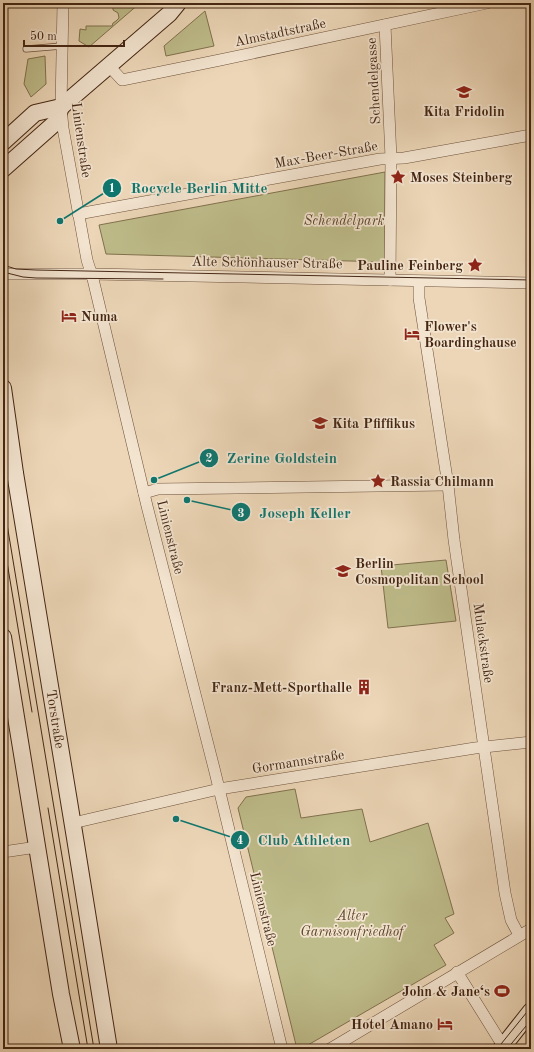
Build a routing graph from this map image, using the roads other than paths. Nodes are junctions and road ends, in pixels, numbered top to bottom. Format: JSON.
{"nodes":[{"id":1,"x":63,"y":3,"type":"edge"},
{"id":2,"x":186,"y":3,"type":"edge"},
{"id":3,"x":487,"y":3,"type":"edge"},
{"id":4,"x":454,"y":7,"type":"edge"},
{"id":5,"x":173,"y":8,"type":"edge"},
{"id":6,"x":385,"y":25,"type":"junction"},
{"id":7,"x":62,"y":46,"type":"junction"},
{"id":8,"x":26,"y":49,"type":"dead end"},
{"id":9,"x":109,"y":66,"type":"junction"},
{"id":10,"x":61,"y":107,"type":"junction"},
{"id":11,"x":531,"y":135,"type":"edge"},
{"id":12,"x":3,"y":142,"type":"edge"},
{"id":13,"x":392,"y":158,"type":"junction"},
{"id":14,"x":3,"y":169,"type":"edge"},
{"id":15,"x":78,"y":214,"type":"junction"},
{"id":16,"x":3,"y":274,"type":"edge"},
{"id":17,"x":92,"y":274,"type":"junction"},
{"id":18,"x":390,"y":280,"type":"junction"},
{"id":19,"x":419,"y":281,"type":"junction"},
{"id":20,"x":531,"y":283,"type":"edge"},
{"id":21,"x":3,"y":388,"type":"edge"},
{"id":22,"x":448,"y":485,"type":"junction"},
{"id":23,"x":144,"y":493,"type":"junction"},
{"id":24,"x":3,"y":637,"type":"edge"},
{"id":25,"x":531,"y":742,"type":"edge"},
{"id":26,"x":483,"y":747,"type":"junction"},
{"id":27,"x":219,"y":789,"type":"junction"},
{"id":28,"x":73,"y":823,"type":"junction"},
{"id":29,"x":37,"y":847,"type":"junction"},
{"id":30,"x":3,"y":852,"type":"edge"},
{"id":31,"x":531,"y":929,"type":"edge"},
{"id":32,"x":519,"y":935,"type":"junction"},
{"id":33,"x":457,"y":972,"type":"junction"},
{"id":34,"x":531,"y":1011,"type":"edge"},
{"id":35,"x":503,"y":1048,"type":"edge"},
{"id":36,"x":72,"y":1049,"type":"edge"},
{"id":37,"x":109,"y":1049,"type":"edge"},
{"id":38,"x":282,"y":1049,"type":"edge"},
{"id":39,"x":330,"y":1049,"type":"edge"}],
"edges":[{"from":1,"to":7,"type":"street","name":"Linienstraße"},
{"from":2,"to":5,"type":"main road"},
{"from":3,"to":4,"type":"street","name":"Almstadtstraße"},
{"from":4,"to":6,"type":"street","name":"Almstadtstraße"},
{"from":5,"to":9,"type":"main road"},
{"from":6,"to":9,"type":"street","name":"Almstadtstraße"},
{"from":6,"to":13,"type":"street","name":"Schendelgasse"},
{"from":7,"to":8,"type":"lane"},
{"from":7,"to":10,"type":"street","name":"Linienstraße"},
{"from":9,"to":10,"type":"main road"},
{"from":10,"to":12,"type":"main road"},
{"from":10,"to":14,"type":"main road"},
{"from":10,"to":15,"type":"street","name":"Linienstraße"},
{"from":11,"to":13,"type":"street","name":"Max-Beer-Straße"},
{"from":13,"to":15,"type":"street","name":"Max-Beer-Straße"},
{"from":13,"to":18,"type":"street","name":"Schendelgasse"},
{"from":15,"to":17,"type":"street","name":"Linienstraße"},
{"from":16,"to":17,"type":"street","name":"Alte Schönhauser Straße"},
{"from":17,"to":18,"type":"street","name":"Alte Schönhauser Straße"},
{"from":17,"to":23,"type":"street","name":"Linienstraße"},
{"from":18,"to":19,"type":"street","name":"Alte Schönhauser Straße"},
{"from":19,"to":20,"type":"street","name":"Alte Schönhauser Straße"},
{"from":19,"to":22,"type":"street","name":"Mulackstraße"},
{"from":21,"to":28,"type":"main road","name":"Torstraße"},
{"from":22,"to":23,"type":"street"},
{"from":22,"to":26,"type":"street","name":"Mulackstraße"},
{"from":23,"to":27,"type":"street","name":"Linienstraße"},
{"from":24,"to":29,"type":"main road"},
{"from":25,"to":26,"type":"street","name":"Gormannstraße"},
{"from":26,"to":27,"type":"street","name":"Gormannstraße"},
{"from":26,"to":32,"type":"street","name":"Mulackstraße"},
{"from":27,"to":28,"type":"street","name":"Gormannstraße"},
{"from":27,"to":38,"type":"street","name":"Linienstraße"},
{"from":28,"to":37,"type":"main road","name":"Torstraße"},
{"from":29,"to":30,"type":"street"},
{"from":29,"to":36,"type":"main road"},
{"from":31,"to":32,"type":"street"},
{"from":32,"to":33,"type":"street"},
{"from":33,"to":35,"type":"street"},
{"from":33,"to":39,"type":"street"},
{"from":34,"to":35,"type":"main road"}]}
